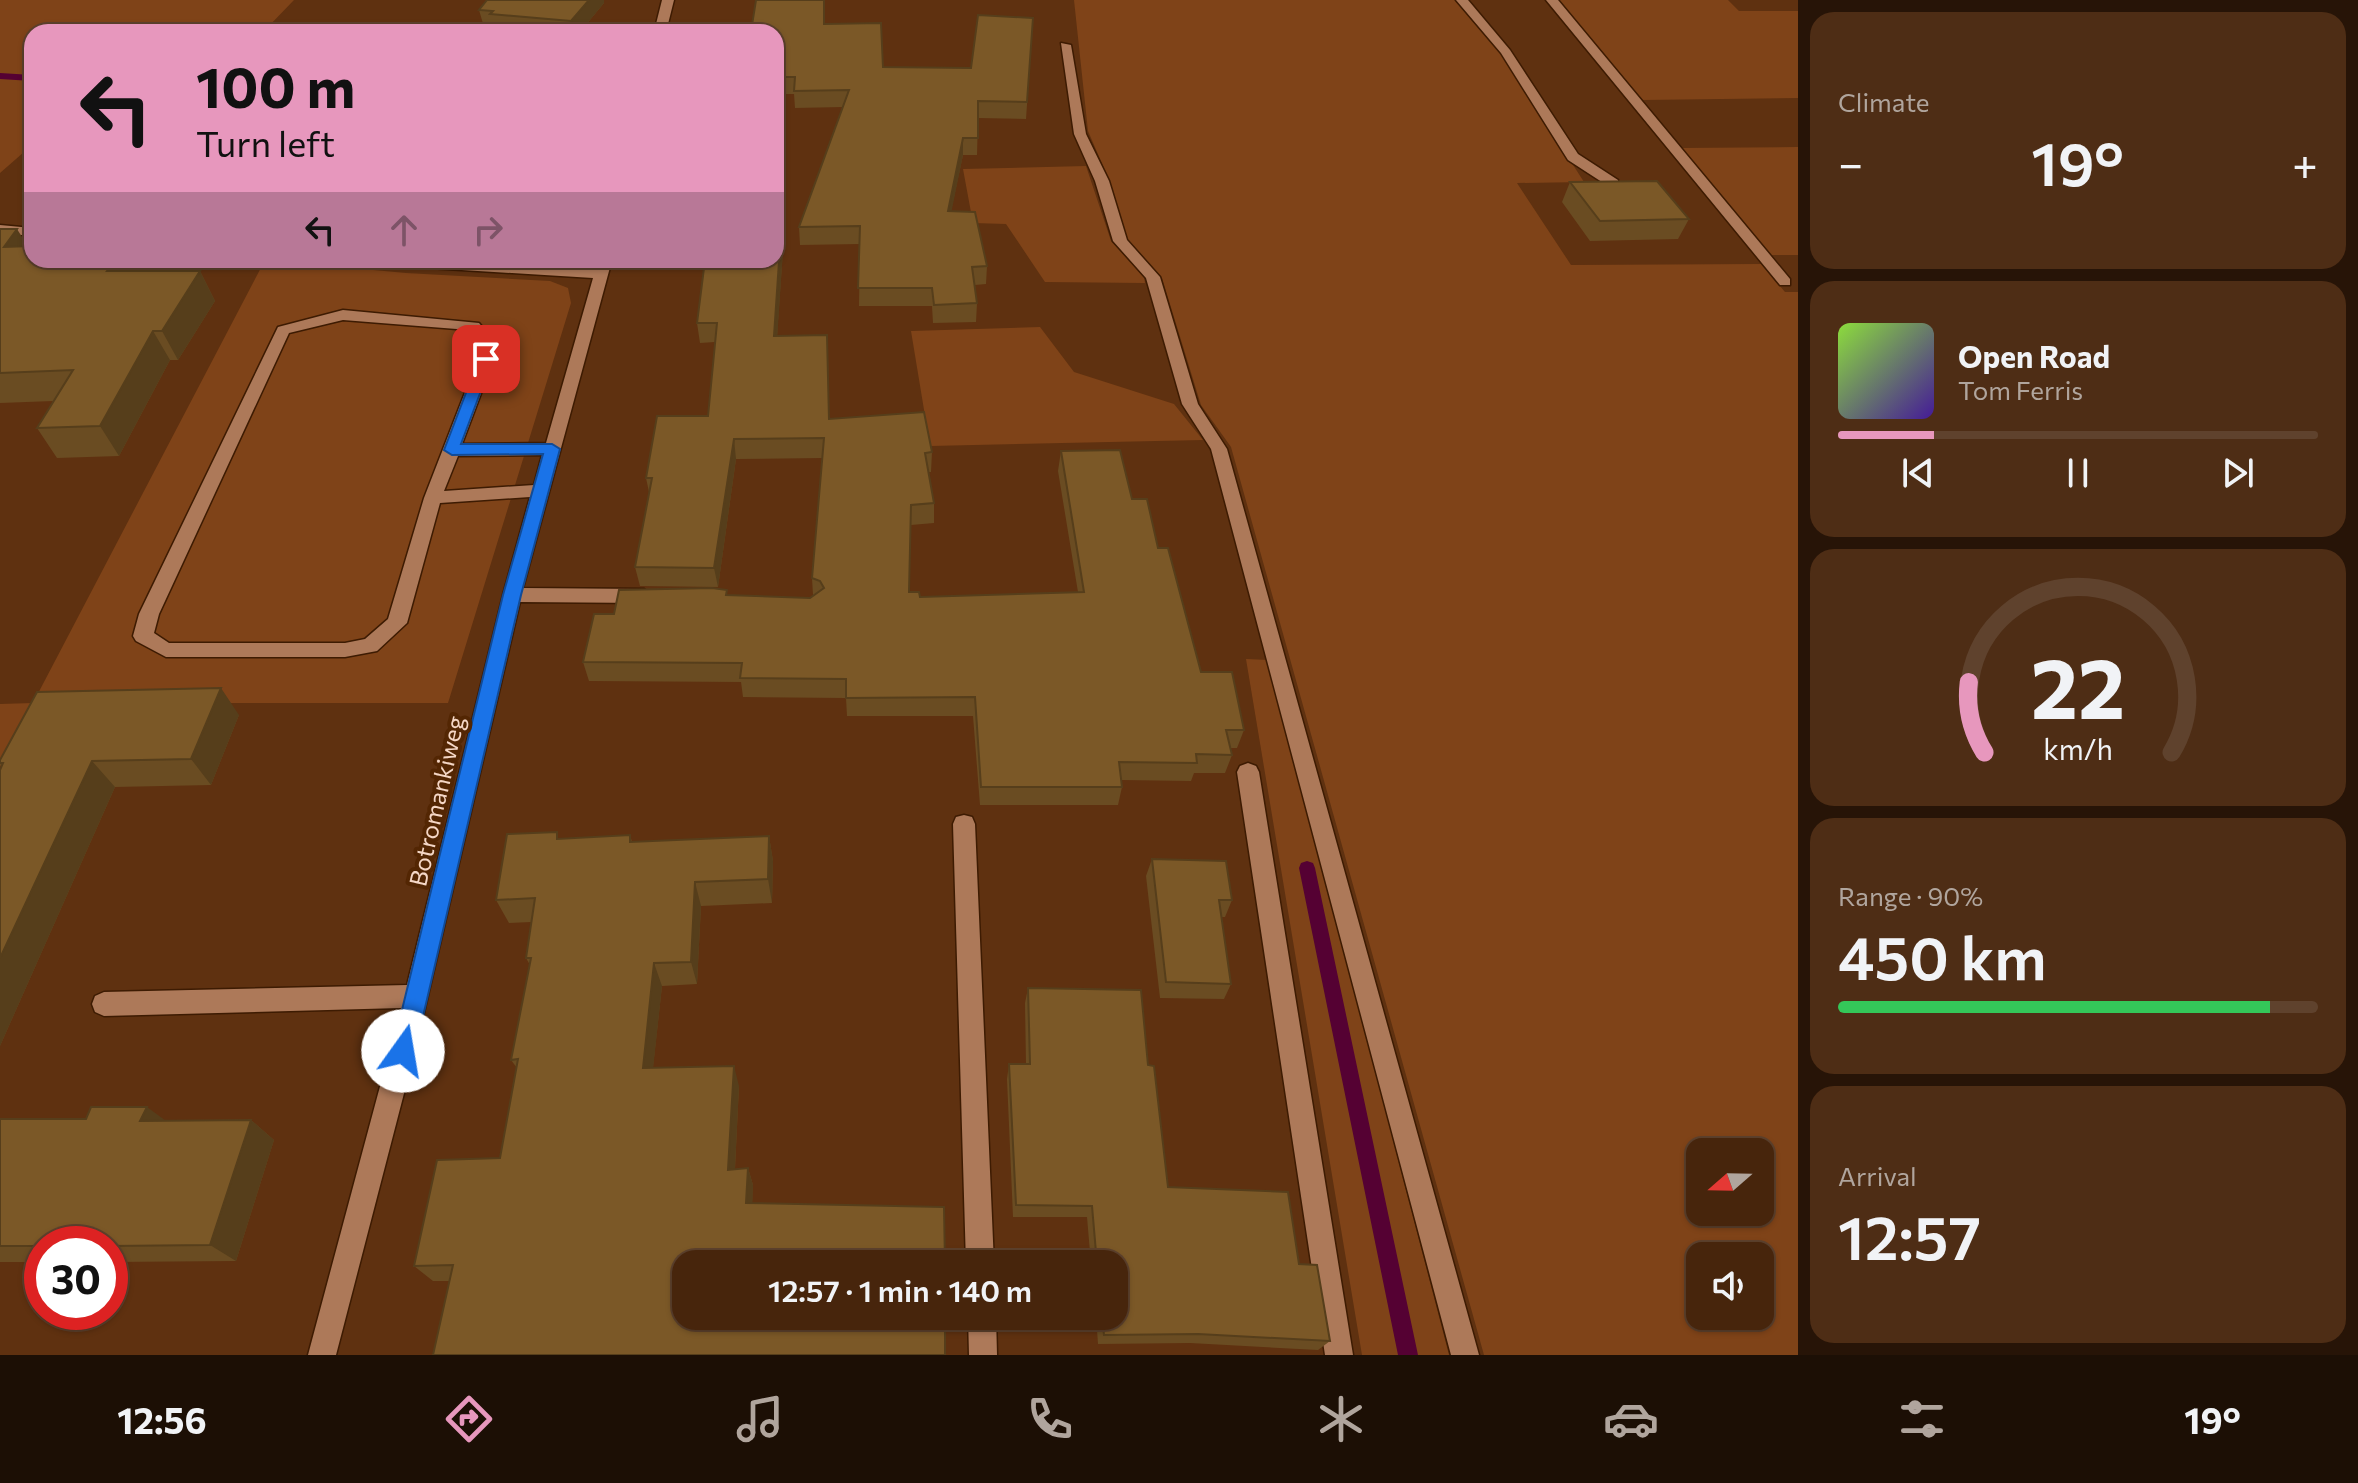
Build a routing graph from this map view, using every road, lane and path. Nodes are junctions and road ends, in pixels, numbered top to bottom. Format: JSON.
{"nodes":[{"id":1,"x":668,"y":0,"type":"edge"},
{"id":2,"x":1462,"y":0,"type":"edge"},
{"id":3,"x":1552,"y":0,"type":"edge"},
{"id":4,"x":662,"y":24,"type":"edge"},
{"id":5,"x":1065,"y":45,"type":"dead end"},
{"id":6,"x":1613,"y":183,"type":"edge"},
{"id":7,"x":0,"y":229,"type":"edge"},
{"id":8,"x":24,"y":231,"type":"edge"},
{"id":9,"x":603,"y":268,"type":"edge"},
{"id":10,"x":1785,"y":282,"type":"dead end"},
{"id":11,"x":552,"y":449,"type":"junction"},
{"id":12,"x":452,"y":450,"type":"junction"},
{"id":13,"x":541,"y":490,"type":"junction"},
{"id":14,"x":433,"y":498,"type":"junction"},
{"id":15,"x":512,"y":595,"type":"junction"},
{"id":16,"x":671,"y":597,"type":"edge"},
{"id":17,"x":1248,"y":772,"type":"dead end"},
{"id":18,"x":964,"y":824,"type":"dead end"},
{"id":19,"x":416,"y":996,"type":"junction"},
{"id":20,"x":104,"y":1004,"type":"dead end"},
{"id":21,"x":979,"y":1250,"type":"edge"},
{"id":22,"x":982,"y":1330,"type":"edge"},
{"id":23,"x":322,"y":1355,"type":"edge"},
{"id":24,"x":983,"y":1355,"type":"edge"},
{"id":25,"x":1339,"y":1355,"type":"edge"},
{"id":26,"x":1465,"y":1355,"type":"edge"}],
"edges":[{"from":1,"to":4,"type":"street"},
{"from":2,"to":6,"type":"street"},
{"from":3,"to":10,"type":"street"},
{"from":5,"to":26,"type":"street"},
{"from":7,"to":8,"type":"street"},
{"from":9,"to":11,"type":"street","name":"Botromankiweg"},
{"from":11,"to":12,"type":"street"},
{"from":11,"to":13,"type":"street","name":"Botromankiweg"},
{"from":12,"to":14,"type":"street"},
{"from":12,"to":14,"type":"street"},
{"from":13,"to":14,"type":"street"},
{"from":13,"to":15,"type":"street","name":"Botromankiweg"},
{"from":15,"to":16,"type":"street"},
{"from":15,"to":19,"type":"street","name":"Botromankiweg"},
{"from":17,"to":25,"type":"street"},
{"from":18,"to":21,"type":"street"},
{"from":19,"to":20,"type":"street"},
{"from":19,"to":23,"type":"street","name":"Botromankiweg"},
{"from":22,"to":24,"type":"street"}]}
